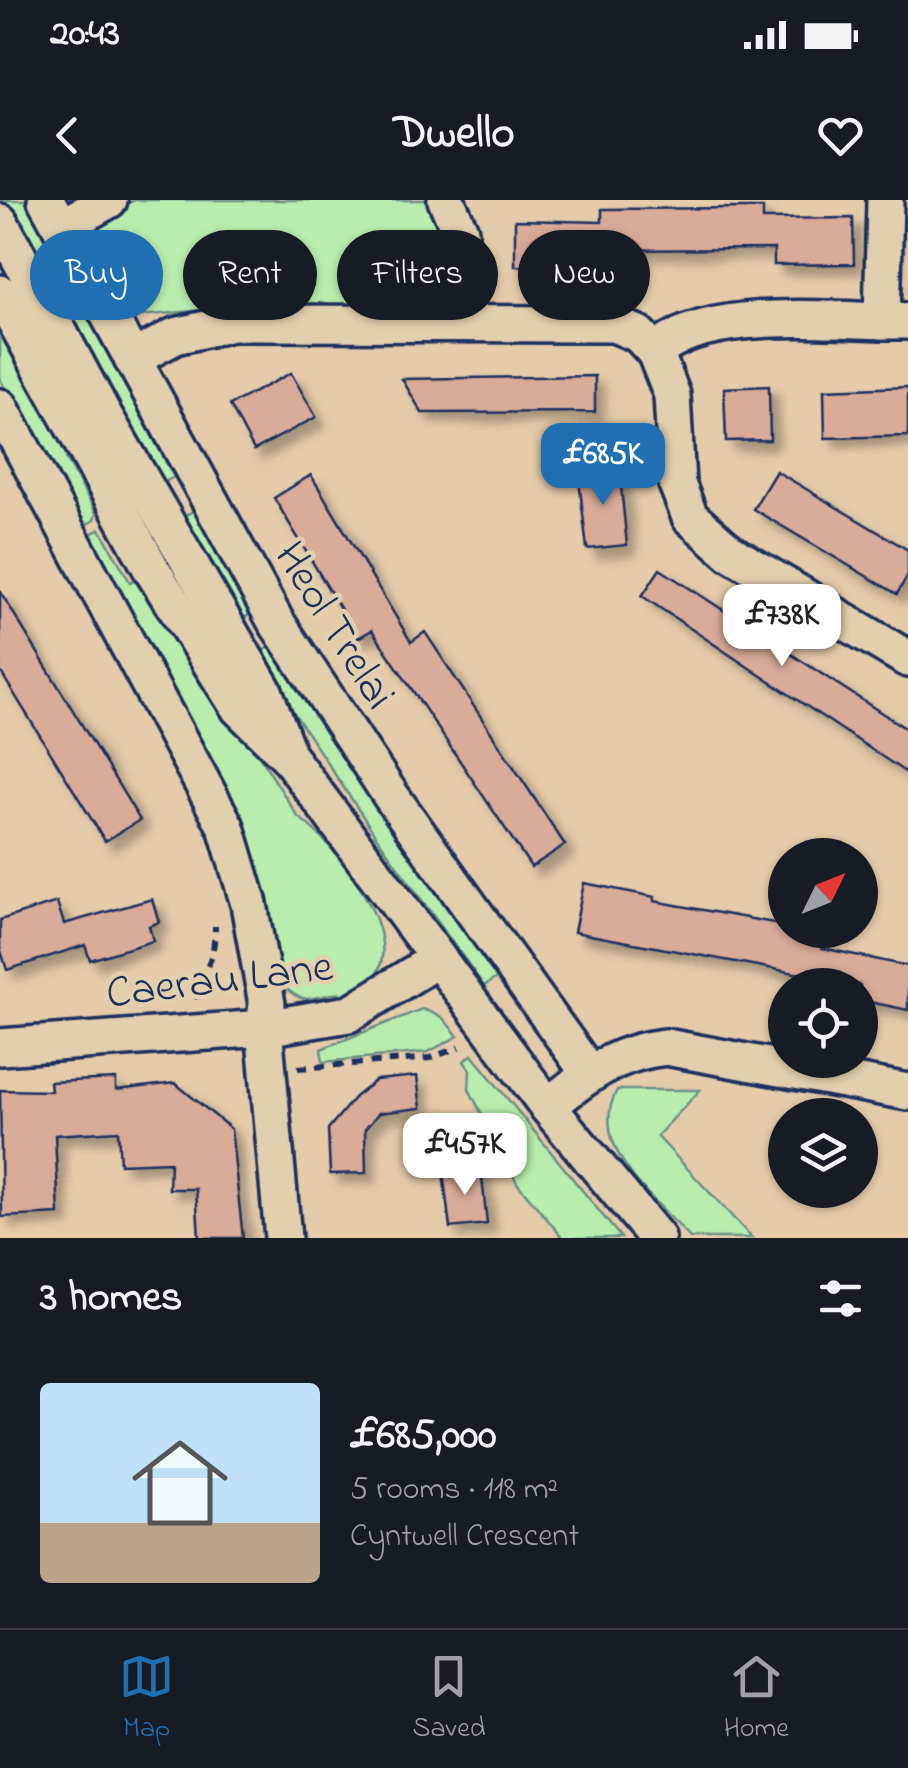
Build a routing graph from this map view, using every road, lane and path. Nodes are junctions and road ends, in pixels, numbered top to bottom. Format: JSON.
{"nodes":[{"id":1,"x":109,"y":200,"type":"edge"},
{"id":2,"x":446,"y":200,"type":"edge"},
{"id":3,"x":885,"y":200,"type":"edge"},
{"id":4,"x":53,"y":213,"type":"edge"},
{"id":5,"x":0,"y":222,"type":"edge"},
{"id":6,"x":0,"y":293,"type":"edge"},
{"id":7,"x":895,"y":321,"type":"edge"},
{"id":8,"x":460,"y":323,"type":"junction"},
{"id":9,"x":655,"y":352,"type":"junction"},
{"id":10,"x":132,"y":359,"type":"junction"},
{"id":11,"x":0,"y":407,"type":"edge"},
{"id":12,"x":908,"y":659,"type":"edge"},
{"id":13,"x":288,"y":756,"type":"junction"},
{"id":14,"x":215,"y":907,"type":"dead end"},
{"id":15,"x":436,"y":960,"type":"junction"},
{"id":16,"x":264,"y":1028,"type":"junction"},
{"id":17,"x":203,"y":1032,"type":"junction"},
{"id":18,"x":0,"y":1047,"type":"edge"},
{"id":19,"x":460,"y":1048,"type":"dead end"},
{"id":20,"x":268,"y":1064,"type":"junction"},
{"id":21,"x":589,"y":1073,"type":"junction"},
{"id":22,"x":908,"y":1092,"type":"edge"},
{"id":23,"x":548,"y":1107,"type":"junction"},
{"id":24,"x":283,"y":1238,"type":"edge"},
{"id":25,"x":658,"y":1238,"type":"edge"}],
"edges":[{"from":1,"to":4,"type":"street"},
{"from":2,"to":8,"type":"street"},
{"from":3,"to":7,"type":"street"},
{"from":4,"to":10,"type":"street","name":"Heol Trelai"},
{"from":5,"to":13,"type":"street"},
{"from":6,"to":13,"type":"street"},
{"from":7,"to":9,"type":"street"},
{"from":8,"to":9,"type":"street"},
{"from":8,"to":10,"type":"street"},
{"from":9,"to":12,"type":"street"},
{"from":10,"to":21,"type":"street","name":"Heol Trelai"},
{"from":11,"to":16,"type":"street"},
{"from":13,"to":15,"type":"street"},
{"from":14,"to":17,"type":"path"},
{"from":15,"to":16,"type":"street","name":"Caerau Lane"},
{"from":15,"to":23,"type":"street"},
{"from":16,"to":17,"type":"street","name":"Caerau Lane"},
{"from":16,"to":20,"type":"street"},
{"from":17,"to":18,"type":"street","name":"Caerau Lane"},
{"from":19,"to":20,"type":"path"},
{"from":20,"to":24,"type":"street"},
{"from":21,"to":22,"type":"street"},
{"from":21,"to":23,"type":"street"},
{"from":23,"to":25,"type":"street"}]}
